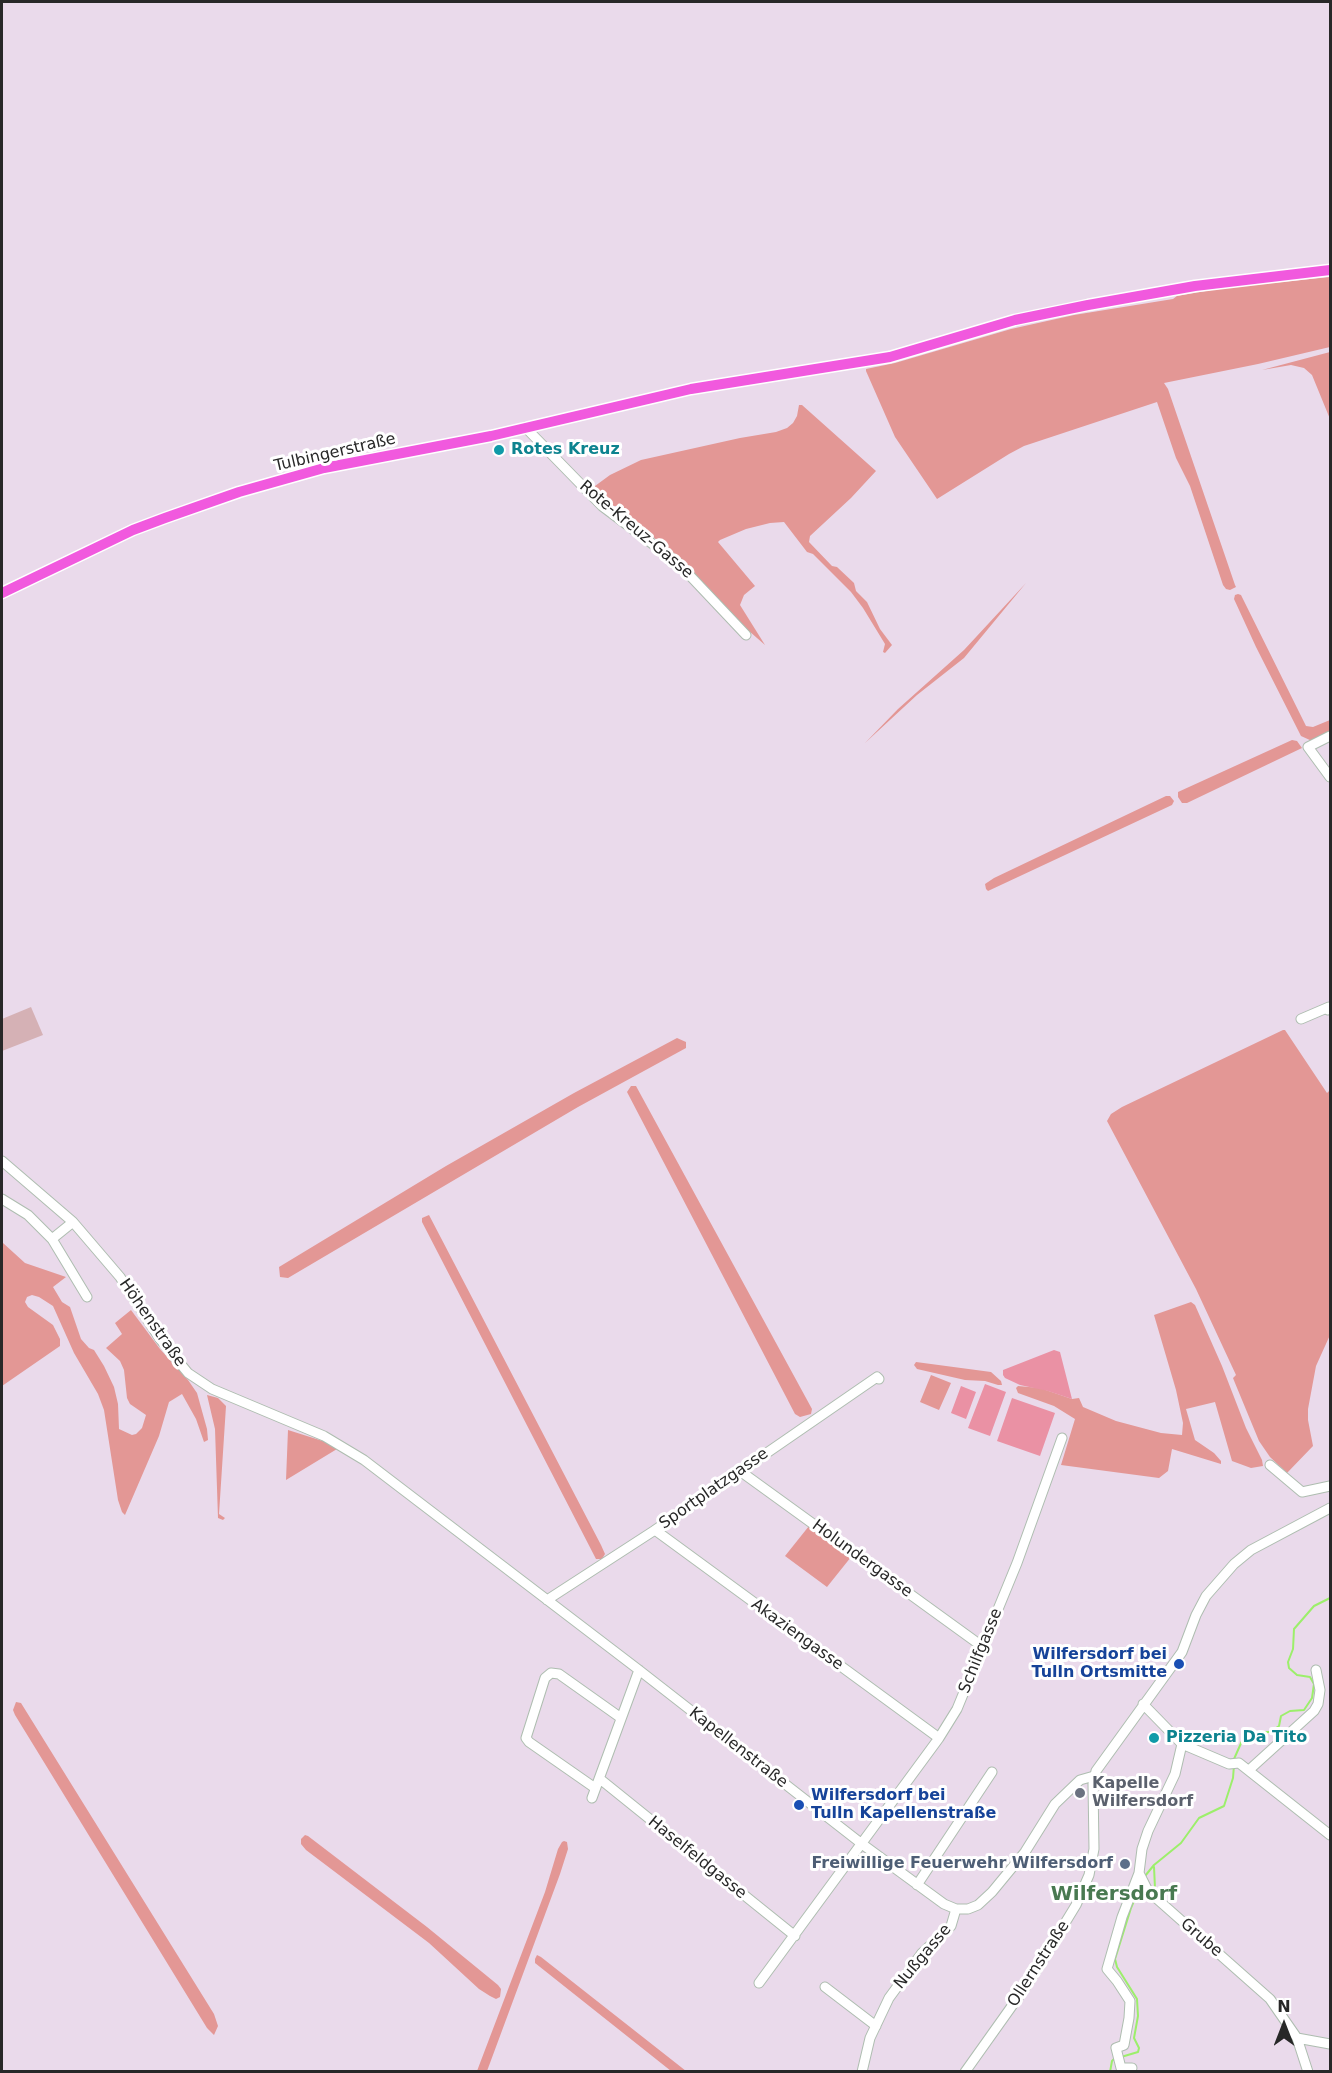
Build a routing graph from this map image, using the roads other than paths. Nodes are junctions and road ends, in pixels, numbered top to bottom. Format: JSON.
{"nodes":[{"id":1,"x":1330,"y":270,"type":"edge"},
{"id":2,"x":525,"y":427,"type":"junction"},
{"id":3,"x":2,"y":593,"type":"edge"},
{"id":4,"x":746,"y":634,"type":"dead end"},
{"id":5,"x":1330,"y":736,"type":"edge"},
{"id":6,"x":1330,"y":777,"type":"edge"},
{"id":7,"x":1330,"y":1010,"type":"edge"},
{"id":8,"x":1301,"y":1019,"type":"dead end"},
{"id":9,"x":2,"y":1161,"type":"edge"},
{"id":10,"x":2,"y":1199,"type":"edge"},
{"id":11,"x":73,"y":1222,"type":"junction"},
{"id":12,"x":52,"y":1239,"type":"junction"},
{"id":13,"x":87,"y":1297,"type":"dead end"},
{"id":14,"x":879,"y":1379,"type":"dead end"},
{"id":15,"x":1062,"y":1438,"type":"dead end"},
{"id":16,"x":364,"y":1460,"type":"joint"},
{"id":17,"x":1270,"y":1465,"type":"dead end"},
{"id":18,"x":740,"y":1471,"type":"junction"},
{"id":19,"x":1330,"y":1486,"type":"edge"},
{"id":20,"x":1330,"y":1508,"type":"edge"},
{"id":21,"x":655,"y":1530,"type":"junction"},
{"id":22,"x":547,"y":1600,"type":"junction"},
{"id":23,"x":983,"y":1647,"type":"junction"},
{"id":24,"x":639,"y":1670,"type":"junction"},
{"id":25,"x":1316,"y":1670,"type":"dead end"},
{"id":26,"x":1143,"y":1704,"type":"junction"},
{"id":27,"x":621,"y":1718,"type":"junction"},
{"id":28,"x":939,"y":1738,"type":"junction"},
{"id":29,"x":1182,"y":1744,"type":"junction"},
{"id":30,"x":1249,"y":1770,"type":"junction"},
{"id":31,"x":992,"y":1772,"type":"dead end"},
{"id":32,"x":1094,"y":1776,"type":"junction"},
{"id":33,"x":596,"y":1789,"type":"junction"},
{"id":34,"x":1330,"y":1835,"type":"edge"},
{"id":35,"x":862,"y":1844,"type":"junction"},
{"id":36,"x":1140,"y":1875,"type":"junction"},
{"id":37,"x":917,"y":1885,"type":"junction"},
{"id":38,"x":956,"y":1910,"type":"junction"},
{"id":39,"x":795,"y":1936,"type":"junction"},
{"id":40,"x":759,"y":1983,"type":"dead end"},
{"id":41,"x":825,"y":1987,"type":"dead end"},
{"id":42,"x":876,"y":2026,"type":"junction"},
{"id":43,"x":1297,"y":2038,"type":"junction"},
{"id":44,"x":1330,"y":2044,"type":"edge"},
{"id":45,"x":1132,"y":2068,"type":"dead end"},
{"id":46,"x":862,"y":2072,"type":"edge"},
{"id":47,"x":965,"y":2072,"type":"edge"},
{"id":48,"x":1308,"y":2072,"type":"edge"}],
"edges":[{"from":1,"to":2,"type":"main road","name":"Tulbingerstraße"},
{"from":2,"to":3,"type":"main road","name":"Tulbingerstraße"},
{"from":2,"to":4,"type":"street","name":"Rote-Kreuz-Gasse"},
{"from":5,"to":6,"type":"street"},
{"from":7,"to":8,"type":"street"},
{"from":9,"to":11,"type":"street","name":"Höhenstraße"},
{"from":10,"to":12,"type":"street"},
{"from":11,"to":12,"type":"street"},
{"from":11,"to":16,"type":"street","name":"Höhenstraße"},
{"from":12,"to":13,"type":"street"},
{"from":14,"to":18,"type":"street","name":"Sportplatzgasse"},
{"from":15,"to":23,"type":"street","name":"Schilfgasse"},
{"from":16,"to":22,"type":"street","name":"Kapellenstraße"},
{"from":17,"to":19,"type":"street"},
{"from":18,"to":21,"type":"street","name":"Sportplatzgasse"},
{"from":18,"to":23,"type":"street","name":"Holundergasse"},
{"from":20,"to":26,"type":"street"},
{"from":21,"to":22,"type":"street","name":"Sportplatzgasse"},
{"from":21,"to":28,"type":"street","name":"Akaziengasse"},
{"from":22,"to":24,"type":"street","name":"Kapellenstraße"},
{"from":23,"to":28,"type":"street","name":"Schilfgasse"},
{"from":24,"to":27,"type":"street"},
{"from":24,"to":35,"type":"street","name":"Kapellenstraße"},
{"from":25,"to":30,"type":"street"},
{"from":26,"to":29,"type":"street"},
{"from":26,"to":32,"type":"street"},
{"from":27,"to":33,"type":"street"},
{"from":27,"to":33,"type":"street","name":"Haselfeldgasse"},
{"from":28,"to":35,"type":"street","name":"Schilfgasse"},
{"from":29,"to":30,"type":"street"},
{"from":29,"to":36,"type":"street"},
{"from":30,"to":34,"type":"street"},
{"from":31,"to":37,"type":"street"},
{"from":32,"to":38,"type":"street"},
{"from":32,"to":47,"type":"street","name":"Ollernstraße"},
{"from":33,"to":39,"type":"street","name":"Haselfeldgasse"},
{"from":35,"to":37,"type":"street","name":"Kapellenstraße"},
{"from":35,"to":39,"type":"street"},
{"from":36,"to":43,"type":"street","name":"Grube"},
{"from":36,"to":45,"type":"street"},
{"from":37,"to":38,"type":"street","name":"Kapellenstraße"},
{"from":38,"to":42,"type":"street","name":"Nußgasse"},
{"from":39,"to":40,"type":"street"},
{"from":41,"to":42,"type":"street"},
{"from":42,"to":46,"type":"street","name":"Nußgasse"},
{"from":43,"to":44,"type":"street"},
{"from":43,"to":48,"type":"street","name":"Grube"}]}
